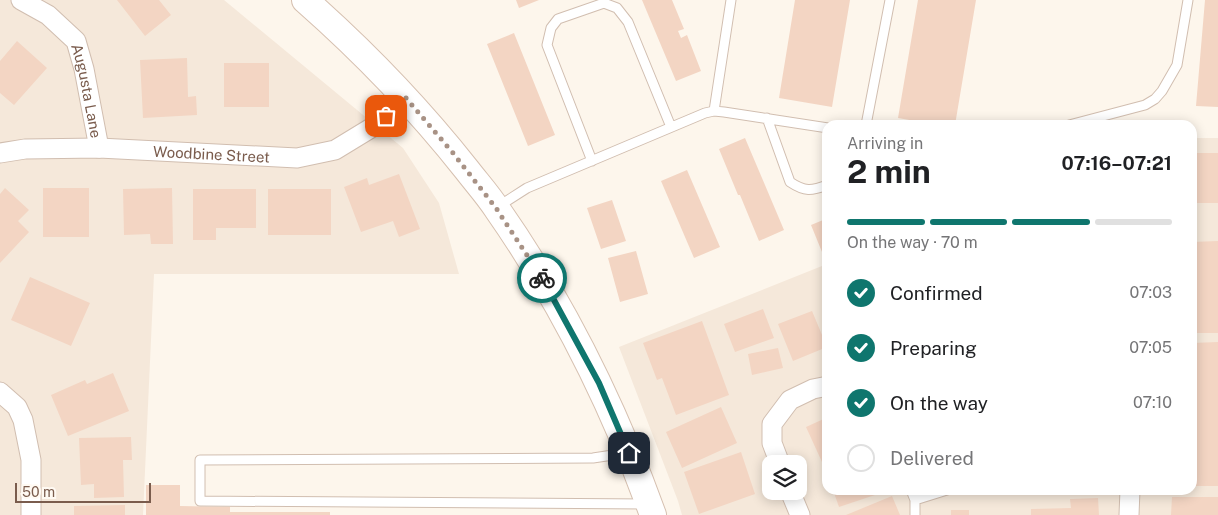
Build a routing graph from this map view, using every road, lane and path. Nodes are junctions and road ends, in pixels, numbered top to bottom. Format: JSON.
{"nodes":[{"id":1,"x":21,"y":0,"type":"edge"},
{"id":2,"x":305,"y":0,"type":"edge"},
{"id":3,"x":731,"y":0,"type":"edge"},
{"id":4,"x":890,"y":0,"type":"edge"},
{"id":5,"x":1188,"y":0,"type":"edge"},
{"id":6,"x":406,"y":98,"type":"junction"},
{"id":7,"x":714,"y":111,"type":"junction"},
{"id":8,"x":767,"y":118,"type":"junction"},
{"id":9,"x":867,"y":120,"type":"edge"},
{"id":10,"x":1088,"y":120,"type":"edge"},
{"id":11,"x":671,"y":127,"type":"junction"},
{"id":12,"x":822,"y":127,"type":"edge"},
{"id":13,"x":99,"y":148,"type":"junction"},
{"id":14,"x":0,"y":154,"type":"edge"},
{"id":15,"x":592,"y":161,"type":"junction"},
{"id":16,"x":822,"y":187,"type":"edge"},
{"id":17,"x":496,"y":208,"type":"junction"},
{"id":18,"x":822,"y":387,"type":"edge"},
{"id":19,"x":0,"y":392,"type":"edge"},
{"id":20,"x":629,"y":453,"type":"junction"},
{"id":21,"x":777,"y":455,"type":"edge"},
{"id":22,"x":912,"y":495,"type":"edge"},
{"id":23,"x":930,"y":495,"type":"edge"},
{"id":24,"x":1130,"y":495,"type":"edge"},
{"id":25,"x":791,"y":500,"type":"edge"},
{"id":26,"x":914,"y":500,"type":"junction"},
{"id":27,"x":651,"y":510,"type":"edge"},
{"id":28,"x":793,"y":513,"type":"edge"},
{"id":29,"x":31,"y":515,"type":"edge"},
{"id":30,"x":915,"y":515,"type":"edge"},
{"id":31,"x":1129,"y":515,"type":"edge"}],
"edges":[{"from":1,"to":13,"type":"street","name":"Augusta Lane"},
{"from":2,"to":6,"type":"main road"},
{"from":3,"to":7,"type":"lane"},
{"from":4,"to":9,"type":"lane"},
{"from":5,"to":10,"type":"lane"},
{"from":6,"to":13,"type":"street","name":"Woodbine Street"},
{"from":6,"to":17,"type":"main road"},
{"from":7,"to":8,"type":"lane"},
{"from":7,"to":11,"type":"lane"},
{"from":8,"to":12,"type":"lane"},
{"from":8,"to":16,"type":"lane"},
{"from":11,"to":15,"type":"lane"},
{"from":11,"to":15,"type":"lane"},
{"from":13,"to":14,"type":"street","name":"Woodbine Street"},
{"from":15,"to":17,"type":"lane"},
{"from":17,"to":20,"type":"main road"},
{"from":18,"to":21,"type":"street"},
{"from":19,"to":29,"type":"street"},
{"from":20,"to":27,"type":"main road"},
{"from":20,"to":27,"type":"lane"},
{"from":22,"to":26,"type":"lane"},
{"from":23,"to":26,"type":"lane"},
{"from":24,"to":31,"type":"street"},
{"from":25,"to":28,"type":"street"},
{"from":26,"to":30,"type":"lane"}]}
